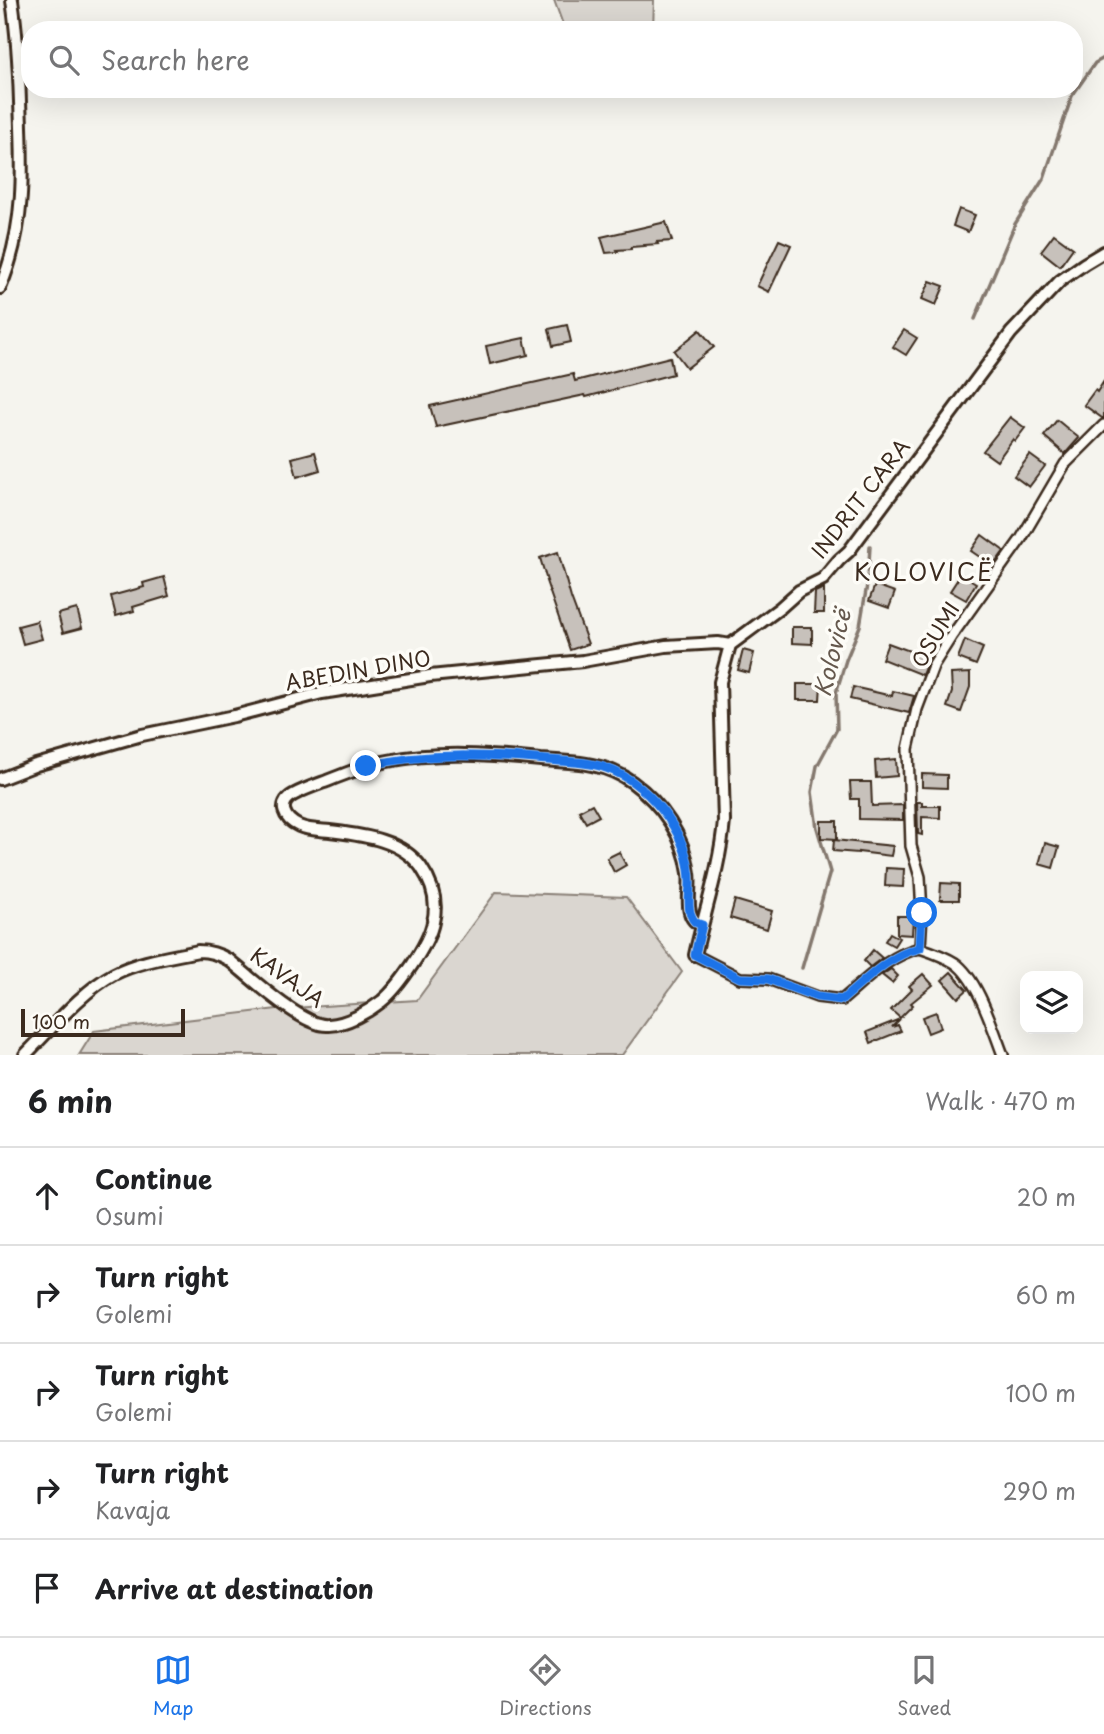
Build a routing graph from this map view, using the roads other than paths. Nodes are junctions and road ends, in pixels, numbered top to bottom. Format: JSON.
{"nodes":[{"id":1,"x":12,"y":0,"type":"edge"},
{"id":2,"x":1104,"y":252,"type":"edge"},
{"id":3,"x":0,"y":288,"type":"edge"},
{"id":4,"x":1104,"y":425,"type":"edge"},
{"id":5,"x":730,"y":645,"type":"junction"},
{"id":6,"x":0,"y":779,"type":"edge"},
{"id":7,"x":702,"y":925,"type":"junction"},
{"id":8,"x":919,"y":945,"type":"junction"},
{"id":9,"x":695,"y":955,"type":"joint"},
{"id":10,"x":25,"y":1055,"type":"edge"},
{"id":11,"x":1003,"y":1055,"type":"edge"}],
"edges":[{"from":1,"to":3,"type":"street"},
{"from":2,"to":5,"type":"street","name":"INDRIT CARA"},
{"from":4,"to":8,"type":"street","name":"OSUMI"},
{"from":5,"to":6,"type":"street","name":"ABEDIN DINO"},
{"from":5,"to":7,"type":"street"},
{"from":7,"to":9,"type":"street"},
{"from":7,"to":10,"type":"street","name":"KAVAJA"},
{"from":8,"to":9,"type":"street"},
{"from":8,"to":11,"type":"street"}]}
